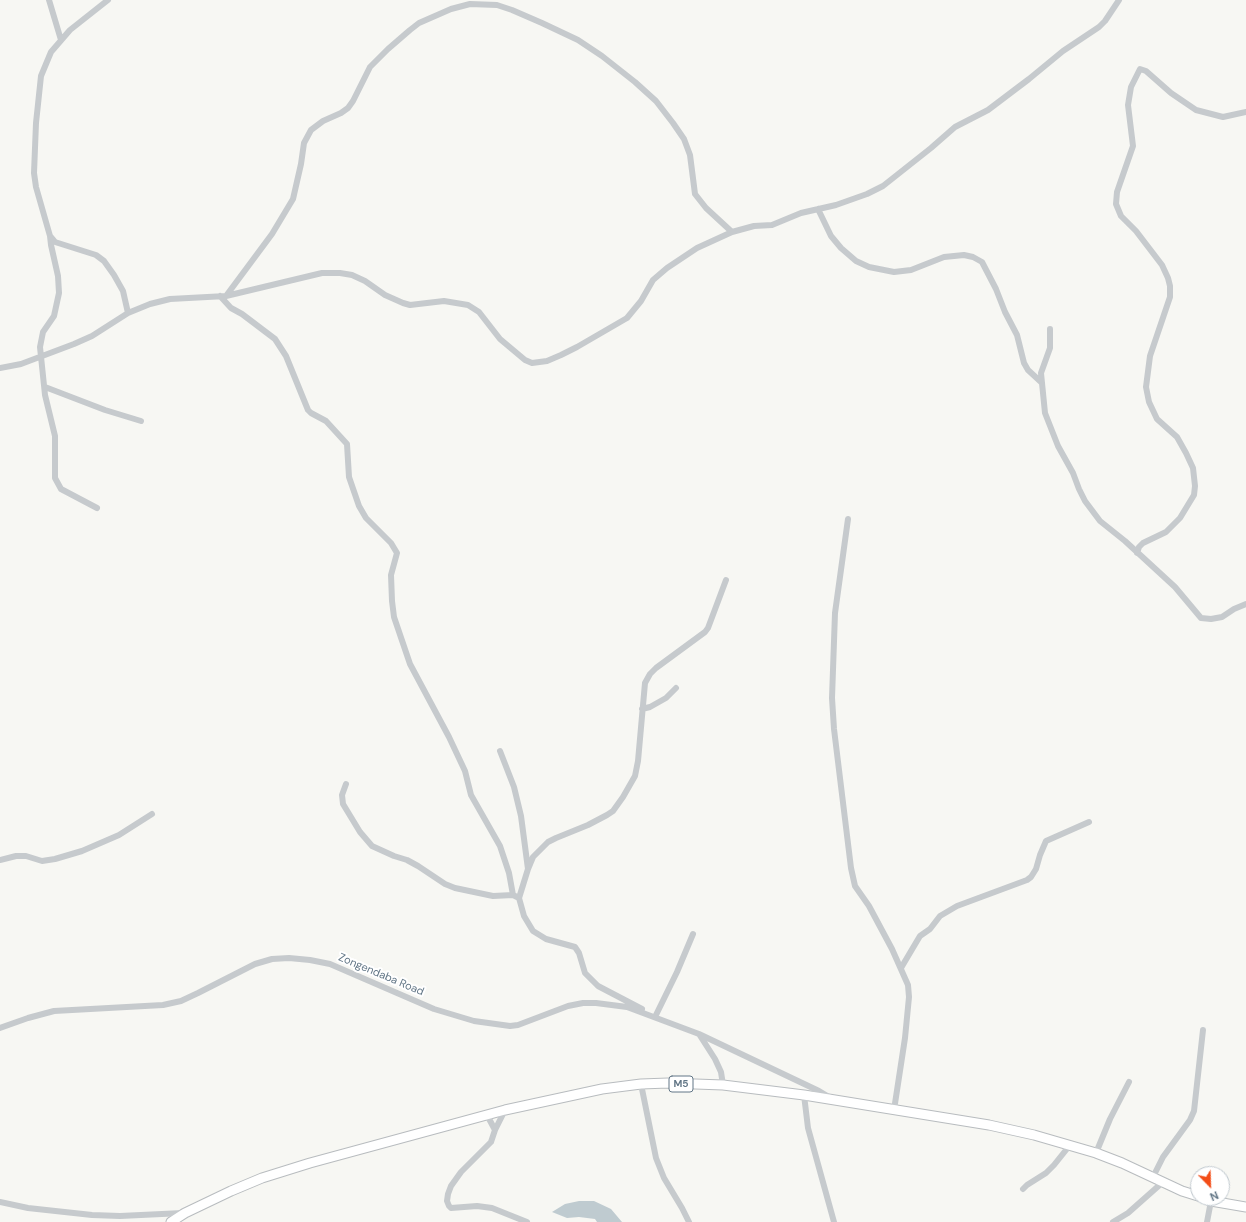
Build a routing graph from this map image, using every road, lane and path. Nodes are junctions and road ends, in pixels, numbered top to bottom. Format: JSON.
{"nodes":[{"id":1,"x":49,"y":0,"type":"edge"},
{"id":2,"x":108,"y":0,"type":"edge"},
{"id":3,"x":1119,"y":0,"type":"edge"},
{"id":4,"x":61,"y":40,"type":"junction"},
{"id":5,"x":1246,"y":112,"type":"edge"},
{"id":6,"x":818,"y":209,"type":"junction"},
{"id":7,"x":732,"y":232,"type":"junction"},
{"id":8,"x":50,"y":236,"type":"junction"},
{"id":9,"x":223,"y":296,"type":"junction"},
{"id":10,"x":128,"y":313,"type":"junction"},
{"id":11,"x":1050,"y":329,"type":"dead end"},
{"id":12,"x":41,"y":356,"type":"junction"},
{"id":13,"x":0,"y":368,"type":"edge"},
{"id":14,"x":1041,"y":382,"type":"junction"},
{"id":15,"x":45,"y":387,"type":"junction"},
{"id":16,"x":141,"y":421,"type":"dead end"},
{"id":17,"x":97,"y":508,"type":"dead end"},
{"id":18,"x":848,"y":519,"type":"dead end"},
{"id":19,"x":1138,"y":553,"type":"junction"},
{"id":20,"x":726,"y":580,"type":"dead end"},
{"id":21,"x":1246,"y":604,"type":"edge"},
{"id":22,"x":676,"y":688,"type":"dead end"},
{"id":23,"x":642,"y":709,"type":"junction"},
{"id":24,"x":500,"y":751,"type":"dead end"},
{"id":25,"x":346,"y":784,"type":"dead end"},
{"id":26,"x":152,"y":814,"type":"dead end"},
{"id":27,"x":1089,"y":822,"type":"dead end"},
{"id":28,"x":0,"y":860,"type":"edge"},
{"id":29,"x":528,"y":869,"type":"junction"},
{"id":30,"x":516,"y":896,"type":"junction"},
{"id":31,"x":694,"y":934,"type":"dead end"},
{"id":32,"x":901,"y":968,"type":"junction"},
{"id":33,"x":646,"y":1013,"type":"junction"},
{"id":34,"x":655,"y":1017,"type":"junction"},
{"id":35,"x":0,"y":1028,"type":"edge"},
{"id":36,"x":1203,"y":1030,"type":"dead end"},
{"id":37,"x":699,"y":1034,"type":"junction"},
{"id":38,"x":1129,"y":1082,"type":"dead end"},
{"id":39,"x":641,"y":1084,"type":"junction"},
{"id":40,"x":723,"y":1085,"type":"junction"},
{"id":41,"x":804,"y":1095,"type":"junction"},
{"id":42,"x":832,"y":1099,"type":"junction"},
{"id":43,"x":505,"y":1110,"type":"junction"},
{"id":44,"x":894,"y":1110,"type":"junction"},
{"id":45,"x":487,"y":1115,"type":"junction"},
{"id":46,"x":495,"y":1130,"type":"junction"},
{"id":47,"x":1070,"y":1146,"type":"junction"},
{"id":48,"x":1096,"y":1153,"type":"junction"},
{"id":49,"x":1153,"y":1177,"type":"junction"},
{"id":50,"x":1163,"y":1182,"type":"junction"},
{"id":51,"x":1023,"y":1189,"type":"dead end"},
{"id":52,"x":1190,"y":1194,"type":"edge"},
{"id":53,"x":0,"y":1202,"type":"edge"},
{"id":54,"x":1230,"y":1204,"type":"edge"},
{"id":55,"x":1207,"y":1206,"type":"edge"},
{"id":56,"x":1246,"y":1207,"type":"edge"},
{"id":57,"x":185,"y":1213,"type":"junction"},
{"id":58,"x":171,"y":1222,"type":"edge"},
{"id":59,"x":527,"y":1222,"type":"edge"},
{"id":60,"x":689,"y":1222,"type":"edge"},
{"id":61,"x":834,"y":1222,"type":"edge"},
{"id":62,"x":1115,"y":1222,"type":"edge"},
{"id":63,"x":1207,"y":1222,"type":"edge"}],
"edges":[{"from":1,"to":4,"type":"street"},
{"from":2,"to":4,"type":"street"},
{"from":3,"to":6,"type":"street"},
{"from":4,"to":8,"type":"street"},
{"from":5,"to":19,"type":"street"},
{"from":6,"to":7,"type":"street"},
{"from":6,"to":14,"type":"street"},
{"from":7,"to":9,"type":"street"},
{"from":7,"to":9,"type":"street"},
{"from":8,"to":10,"type":"street"},
{"from":8,"to":12,"type":"street"},
{"from":9,"to":10,"type":"street"},
{"from":9,"to":30,"type":"street"},
{"from":10,"to":12,"type":"street"},
{"from":11,"to":14,"type":"street"},
{"from":12,"to":13,"type":"street"},
{"from":12,"to":15,"type":"street"},
{"from":14,"to":19,"type":"street"},
{"from":15,"to":16,"type":"street"},
{"from":15,"to":17,"type":"street"},
{"from":18,"to":32,"type":"street"},
{"from":19,"to":21,"type":"street"},
{"from":20,"to":23,"type":"street"},
{"from":22,"to":23,"type":"street"},
{"from":23,"to":29,"type":"street"},
{"from":24,"to":29,"type":"street"},
{"from":25,"to":30,"type":"street"},
{"from":26,"to":28,"type":"street"},
{"from":27,"to":32,"type":"street"},
{"from":29,"to":30,"type":"street"},
{"from":30,"to":33,"type":"street"},
{"from":31,"to":34,"type":"street"},
{"from":32,"to":44,"type":"street"},
{"from":33,"to":34,"type":"street","name":"Zongendaba Road"},
{"from":33,"to":35,"type":"street","name":"Zongendaba Road"},
{"from":34,"to":37,"type":"street","name":"Zongendaba Road"},
{"from":36,"to":49,"type":"street"},
{"from":37,"to":40,"type":"street"},
{"from":37,"to":42,"type":"street","name":"Zongendaba Road"},
{"from":38,"to":48,"type":"street"},
{"from":39,"to":40,"type":"highway","number":"M5"},
{"from":39,"to":43,"type":"highway","number":"M5"},
{"from":39,"to":60,"type":"street"},
{"from":40,"to":41,"type":"highway","number":"M5"},
{"from":41,"to":42,"type":"highway","number":"M5"},
{"from":41,"to":61,"type":"street"},
{"from":42,"to":44,"type":"highway","number":"M5"},
{"from":43,"to":45,"type":"highway","number":"M5"},
{"from":43,"to":46,"type":"street"},
{"from":44,"to":47,"type":"highway","number":"M5"},
{"from":45,"to":46,"type":"street"},
{"from":45,"to":57,"type":"highway","number":"M5"},
{"from":46,"to":59,"type":"street"},
{"from":47,"to":48,"type":"highway","number":"M5"},
{"from":47,"to":51,"type":"street"},
{"from":48,"to":49,"type":"highway","number":"M5"},
{"from":49,"to":50,"type":"highway","number":"M5"},
{"from":50,"to":52,"type":"highway","number":"M5"},
{"from":50,"to":62,"type":"street"},
{"from":53,"to":57,"type":"street"},
{"from":54,"to":56,"type":"highway"},
{"from":55,"to":63,"type":"street"},
{"from":57,"to":58,"type":"highway","number":"M5"}]}
